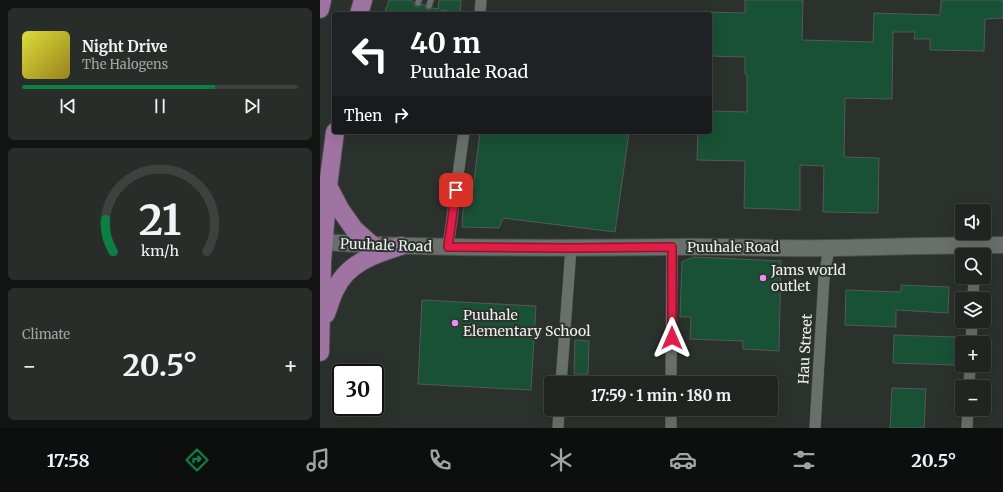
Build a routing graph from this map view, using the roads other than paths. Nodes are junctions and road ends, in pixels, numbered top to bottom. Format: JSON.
{"nodes":[{"id":1,"x":322,"y":0,"type":"edge"},
{"id":2,"x":363,"y":0,"type":"edge"},
{"id":3,"x":431,"y":0,"type":"edge"},
{"id":4,"x":482,"y":0,"type":"edge"},
{"id":5,"x":429,"y":6,"type":"dead end"},
{"id":6,"x":320,"y":9,"type":"edge"},
{"id":7,"x":360,"y":12,"type":"edge"},
{"id":8,"x":480,"y":12,"type":"edge"},
{"id":9,"x":335,"y":134,"type":"edge"},
{"id":10,"x":464,"y":134,"type":"edge"},
{"id":11,"x":328,"y":186,"type":"junction"},
{"id":12,"x":322,"y":242,"type":"edge"},
{"id":13,"x":1003,"y":245,"type":"edge"},
{"id":14,"x":373,"y":246,"type":"junction"},
{"id":15,"x":401,"y":246,"type":"junction"},
{"id":16,"x":448,"y":247,"type":"junction"},
{"id":17,"x":672,"y":247,"type":"junction"},
{"id":18,"x":571,"y":248,"type":"junction"},
{"id":19,"x":829,"y":248,"type":"junction"},
{"id":20,"x":986,"y":248,"type":"edge"},
{"id":21,"x":955,"y":250,"type":"edge"},
{"id":22,"x":321,"y":327,"type":"edge"},
{"id":23,"x":320,"y":352,"type":"edge"},
{"id":24,"x":562,"y":376,"type":"edge"},
{"id":25,"x":671,"y":376,"type":"edge"},
{"id":26,"x":559,"y":416,"type":"edge"},
{"id":27,"x":671,"y":416,"type":"edge"},
{"id":28,"x":968,"y":416,"type":"edge"},
{"id":29,"x":558,"y":428,"type":"edge"},
{"id":30,"x":671,"y":428,"type":"edge"},
{"id":31,"x":816,"y":428,"type":"edge"},
{"id":32,"x":967,"y":428,"type":"edge"}],
"edges":[{"from":1,"to":6,"type":"main road"},
{"from":2,"to":7,"type":"main road"},
{"from":3,"to":5,"type":"lane"},
{"from":4,"to":8,"type":"street"},
{"from":9,"to":11,"type":"main road"},
{"from":10,"to":16,"type":"street"},
{"from":11,"to":12,"type":"main road"},
{"from":11,"to":14,"type":"main road"},
{"from":12,"to":14,"type":"street","name":"Puuhale Road"},
{"from":12,"to":22,"type":"main road"},
{"from":13,"to":20,"type":"street","name":"Puuhale Road"},
{"from":14,"to":15,"type":"street","name":"Puuhale Road"},
{"from":15,"to":16,"type":"street","name":"Puuhale Road"},
{"from":15,"to":22,"type":"main road"},
{"from":16,"to":18,"type":"street","name":"Puuhale Road"},
{"from":17,"to":18,"type":"street","name":"Puuhale Road"},
{"from":17,"to":19,"type":"street","name":"Puuhale Road"},
{"from":17,"to":25,"type":"street"},
{"from":18,"to":24,"type":"street"},
{"from":19,"to":21,"type":"street","name":"Puuhale Road"},
{"from":19,"to":31,"type":"street","name":"Hau Street"},
{"from":22,"to":23,"type":"main road"},
{"from":26,"to":29,"type":"street"},
{"from":27,"to":30,"type":"street"},
{"from":28,"to":32,"type":"street"}]}
